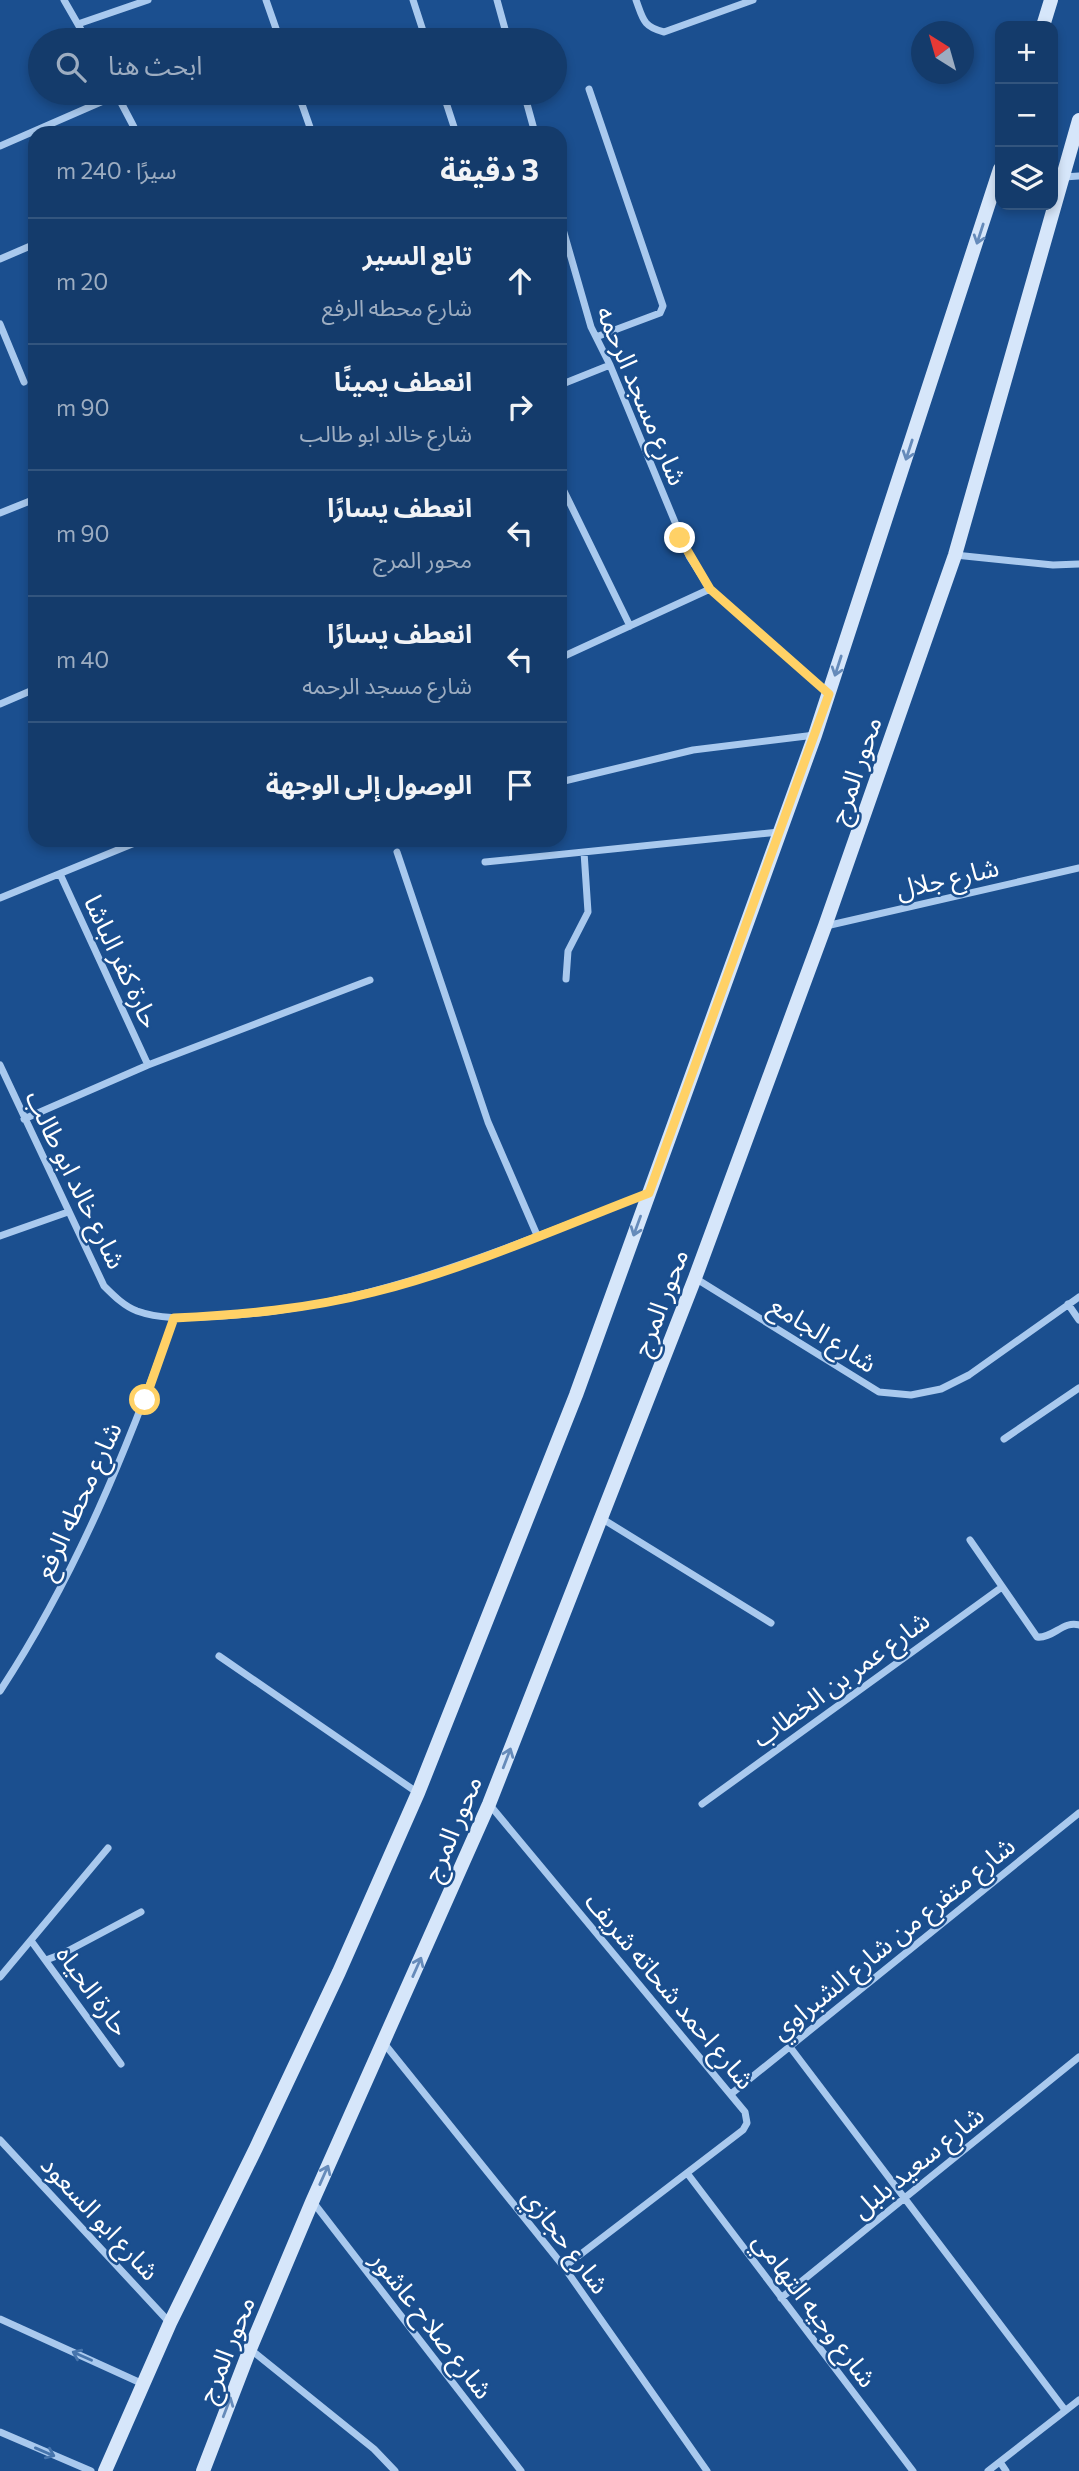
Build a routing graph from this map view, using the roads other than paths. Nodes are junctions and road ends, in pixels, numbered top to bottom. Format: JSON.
{"nodes":[{"id":1,"x":64,"y":0,"type":"edge"},
{"id":2,"x":148,"y":0,"type":"edge"},
{"id":3,"x":267,"y":0,"type":"edge"},
{"id":4,"x":413,"y":0,"type":"edge"},
{"id":5,"x":497,"y":0,"type":"edge"},
{"id":6,"x":636,"y":0,"type":"edge"},
{"id":7,"x":753,"y":0,"type":"edge"},
{"id":8,"x":1051,"y":0,"type":"edge"},
{"id":9,"x":1045,"y":21,"type":"edge"},
{"id":10,"x":78,"y":24,"type":"junction"},
{"id":11,"x":80,"y":28,"type":"edge"},
{"id":12,"x":276,"y":28,"type":"edge"},
{"id":13,"x":422,"y":28,"type":"edge"},
{"id":14,"x":505,"y":28,"type":"edge"},
{"id":15,"x":589,"y":89,"type":"dead end"},
{"id":16,"x":91,"y":105,"type":"edge"},
{"id":17,"x":122,"y":105,"type":"edge"},
{"id":18,"x":303,"y":105,"type":"edge"},
{"id":19,"x":447,"y":105,"type":"edge"},
{"id":20,"x":527,"y":105,"type":"edge"},
{"id":21,"x":1079,"y":120,"type":"edge"},
{"id":22,"x":45,"y":126,"type":"edge"},
{"id":23,"x":133,"y":126,"type":"edge"},
{"id":24,"x":310,"y":126,"type":"edge"},
{"id":25,"x":454,"y":126,"type":"edge"},
{"id":26,"x":533,"y":126,"type":"edge"},
{"id":27,"x":28,"y":133,"type":"edge"},
{"id":28,"x":0,"y":146,"type":"edge"},
{"id":29,"x":1072,"y":176,"type":"edge"},
{"id":30,"x":995,"y":184,"type":"edge"},
{"id":31,"x":28,"y":247,"type":"edge"},
{"id":32,"x":567,"y":247,"type":"edge"},
{"id":33,"x":0,"y":259,"type":"edge"},
{"id":34,"x":0,"y":324,"type":"edge"},
{"id":35,"x":596,"y":337,"type":"junction"},
{"id":36,"x":610,"y":365,"type":"junction"},
{"id":37,"x":24,"y":382,"type":"dead end"},
{"id":38,"x":567,"y":382,"type":"edge"},
{"id":39,"x":567,"y":497,"type":"edge"},
{"id":40,"x":28,"y":502,"type":"edge"},
{"id":41,"x":0,"y":513,"type":"edge"},
{"id":42,"x":955,"y":555,"type":"junction"},
{"id":43,"x":1079,"y":564,"type":"edge"},
{"id":44,"x":710,"y":589,"type":"junction"},
{"id":45,"x":630,"y":626,"type":"junction"},
{"id":46,"x":567,"y":655,"type":"edge"},
{"id":47,"x":28,"y":692,"type":"edge"},
{"id":48,"x":829,"y":694,"type":"junction"},
{"id":49,"x":0,"y":704,"type":"edge"},
{"id":50,"x":815,"y":735,"type":"junction"},
{"id":51,"x":567,"y":780,"type":"edge"},
{"id":52,"x":779,"y":832,"type":"junction"},
{"id":53,"x":125,"y":847,"type":"edge"},
{"id":54,"x":397,"y":852,"type":"dead end"},
{"id":55,"x":584,"y":852,"type":"junction"},
{"id":56,"x":485,"y":862,"type":"dead end"},
{"id":57,"x":1079,"y":868,"type":"edge"},
{"id":58,"x":60,"y":873,"type":"junction"},
{"id":59,"x":0,"y":898,"type":"edge"},
{"id":60,"x":825,"y":926,"type":"junction"},
{"id":61,"x":566,"y":979,"type":"dead end"},
{"id":62,"x":370,"y":980,"type":"dead end"},
{"id":63,"x":0,"y":1065,"type":"edge"},
{"id":64,"x":148,"y":1065,"type":"junction"},
{"id":65,"x":24,"y":1119,"type":"junction"},
{"id":66,"x":649,"y":1193,"type":"junction"},
{"id":67,"x":68,"y":1212,"type":"junction"},
{"id":68,"x":537,"y":1235,"type":"junction"},
{"id":69,"x":0,"y":1236,"type":"edge"},
{"id":70,"x":695,"y":1278,"type":"junction"},
{"id":71,"x":1079,"y":1297,"type":"edge"},
{"id":72,"x":1068,"y":1304,"type":"junction"},
{"id":73,"x":174,"y":1318,"type":"junction"},
{"id":74,"x":1079,"y":1320,"type":"edge"},
{"id":75,"x":1079,"y":1388,"type":"edge"},
{"id":76,"x":1004,"y":1439,"type":"dead end"},
{"id":77,"x":601,"y":1518,"type":"junction"},
{"id":78,"x":970,"y":1540,"type":"dead end"},
{"id":79,"x":1002,"y":1587,"type":"junction"},
{"id":80,"x":771,"y":1623,"type":"dead end"},
{"id":81,"x":1079,"y":1625,"type":"edge"},
{"id":82,"x":219,"y":1656,"type":"dead end"},
{"id":83,"x":0,"y":1691,"type":"edge"},
{"id":84,"x":418,"y":1793,"type":"junction"},
{"id":85,"x":489,"y":1804,"type":"junction"},
{"id":86,"x":702,"y":1804,"type":"dead end"},
{"id":87,"x":1079,"y":1813,"type":"edge"},
{"id":88,"x":108,"y":1848,"type":"dead end"},
{"id":89,"x":141,"y":1912,"type":"dead end"},
{"id":90,"x":32,"y":1942,"type":"junction"},
{"id":91,"x":46,"y":1959,"type":"junction"},
{"id":92,"x":0,"y":1977,"type":"edge"},
{"id":93,"x":383,"y":2042,"type":"junction"},
{"id":94,"x":790,"y":2047,"type":"junction"},
{"id":95,"x":1079,"y":2057,"type":"edge"},
{"id":96,"x":121,"y":2064,"type":"dead end"},
{"id":97,"x":731,"y":2094,"type":"junction"},
{"id":98,"x":0,"y":2140,"type":"edge"},
{"id":99,"x":687,"y":2173,"type":"junction"},
{"id":100,"x":904,"y":2199,"type":"junction"},
{"id":101,"x":312,"y":2202,"type":"junction"},
{"id":102,"x":564,"y":2267,"type":"junction"},
{"id":103,"x":781,"y":2298,"type":"junction"},
{"id":104,"x":0,"y":2319,"type":"edge"},
{"id":105,"x":170,"y":2323,"type":"junction"},
{"id":106,"x":250,"y":2349,"type":"junction"},
{"id":107,"x":144,"y":2384,"type":"junction"},
{"id":108,"x":1079,"y":2400,"type":"edge"},
{"id":109,"x":1065,"y":2410,"type":"junction"},
{"id":110,"x":0,"y":2432,"type":"edge"},
{"id":111,"x":1000,"y":2462,"type":"junction"},
{"id":112,"x":91,"y":2471,"type":"edge"},
{"id":113,"x":105,"y":2471,"type":"edge"},
{"id":114,"x":202,"y":2471,"type":"edge"},
{"id":115,"x":395,"y":2471,"type":"edge"},
{"id":116,"x":521,"y":2471,"type":"edge"},
{"id":117,"x":707,"y":2471,"type":"edge"},
{"id":118,"x":913,"y":2471,"type":"edge"},
{"id":119,"x":988,"y":2471,"type":"edge"},
{"id":120,"x":1006,"y":2471,"type":"edge"}],
"edges":[{"from":1,"to":10,"type":"street"},
{"from":2,"to":10,"type":"street"},
{"from":3,"to":12,"type":"street"},
{"from":4,"to":13,"type":"street"},
{"from":5,"to":14,"type":"street"},
{"from":6,"to":7,"type":"street"},
{"from":8,"to":9,"type":"main road"},
{"from":10,"to":11,"type":"street"},
{"from":15,"to":35,"type":"street"},
{"from":16,"to":22,"type":"street"},
{"from":17,"to":23,"type":"street"},
{"from":18,"to":24,"type":"street"},
{"from":19,"to":25,"type":"street"},
{"from":20,"to":26,"type":"street"},
{"from":21,"to":29,"type":"main road","name":"محور المرج"},
{"from":27,"to":28,"type":"street"},
{"from":29,"to":42,"type":"main road","name":"محور المرج"},
{"from":30,"to":48,"type":"main road","name":"محور المرج","one_way":true},
{"from":31,"to":33,"type":"street"},
{"from":32,"to":35,"type":"street","name":"شارع مسجد الرحمه"},
{"from":34,"to":37,"type":"street"},
{"from":35,"to":36,"type":"street","name":"شارع مسجد الرحمه"},
{"from":36,"to":38,"type":"street"},
{"from":36,"to":44,"type":"street","name":"شارع مسجد الرحمه"},
{"from":39,"to":45,"type":"street"},
{"from":40,"to":41,"type":"street"},
{"from":42,"to":43,"type":"street"},
{"from":42,"to":60,"type":"main road","name":"محور المرج"},
{"from":44,"to":45,"type":"street"},
{"from":44,"to":48,"type":"street","name":"شارع مسجد الرحمه"},
{"from":45,"to":46,"type":"street"},
{"from":47,"to":49,"type":"street"},
{"from":48,"to":50,"type":"main road","name":"محور المرج"},
{"from":50,"to":51,"type":"street"},
{"from":50,"to":52,"type":"main road","name":"محور المرج"},
{"from":52,"to":55,"type":"street"},
{"from":52,"to":66,"type":"main road","name":"محور المرج"},
{"from":53,"to":58,"type":"street"},
{"from":54,"to":68,"type":"street"},
{"from":55,"to":56,"type":"street"},
{"from":55,"to":61,"type":"street"},
{"from":57,"to":60,"type":"street","name":"شارع جلال"},
{"from":58,"to":59,"type":"street"},
{"from":58,"to":64,"type":"street","name":"حارة كفر الباشا"},
{"from":60,"to":70,"type":"main road","name":"محور المرج"},
{"from":62,"to":64,"type":"street"},
{"from":63,"to":65,"type":"street","name":"شارع خالد ابو طالب"},
{"from":64,"to":65,"type":"street"},
{"from":65,"to":67,"type":"street","name":"شارع خالد ابو طالب"},
{"from":66,"to":68,"type":"street","name":"شارع خالد ابو طالب"},
{"from":66,"to":84,"type":"main road","name":"محور المرج","one_way":true},
{"from":67,"to":69,"type":"street"},
{"from":67,"to":73,"type":"street","name":"شارع خالد ابو طالب"},
{"from":68,"to":73,"type":"street","name":"شارع خالد ابو طالب"},
{"from":70,"to":72,"type":"street","name":"شارع الجامع"},
{"from":70,"to":77,"type":"main road","name":"محور المرج"},
{"from":71,"to":72,"type":"street","name":"شارع الجامع"},
{"from":72,"to":74,"type":"street"},
{"from":73,"to":83,"type":"street","name":"شارع محطه الرفع"},
{"from":75,"to":76,"type":"street"},
{"from":77,"to":80,"type":"street"},
{"from":85,"to":77,"type":"main road","name":"محور المرج","one_way":true},
{"from":78,"to":79,"type":"street"},
{"from":79,"to":81,"type":"street"},
{"from":79,"to":86,"type":"street","name":"شارع عمر بن الخطاب"},
{"from":82,"to":84,"type":"street"},
{"from":84,"to":105,"type":"main road","name":"محور المرج"},
{"from":93,"to":85,"type":"main road","name":"محور المرج","one_way":true},
{"from":85,"to":97,"type":"street","name":"شارع احمد شحاته شريف"},
{"from":87,"to":94,"type":"street","name":"شارع متفرع من شارع الشبراوي"},
{"from":88,"to":90,"type":"street"},
{"from":89,"to":91,"type":"street"},
{"from":90,"to":91,"type":"street","name":"حارة الحياه"},
{"from":90,"to":92,"type":"street"},
{"from":91,"to":96,"type":"street","name":"حارة الحياه"},
{"from":101,"to":93,"type":"main road","name":"محور المرج","one_way":true},
{"from":93,"to":102,"type":"street","name":"شارع حجازي"},
{"from":94,"to":97,"type":"street","name":"شارع متفرع من شارع الشبراوي"},
{"from":94,"to":100,"type":"street"},
{"from":95,"to":100,"type":"street","name":"شارع سعيد بلبل"},
{"from":97,"to":99,"type":"street","name":"شارع احمد شحاته شريف"},
{"from":98,"to":105,"type":"street","name":"شارع ابو السعود"},
{"from":99,"to":102,"type":"street","name":"شارع احمد شحاته شريف"},
{"from":99,"to":103,"type":"street","name":"شارع وجيه التهامي"},
{"from":100,"to":103,"type":"street","name":"شارع سعيد بلبل"},
{"from":100,"to":109,"type":"street"},
{"from":101,"to":106,"type":"main road","name":"محور المرج"},
{"from":101,"to":116,"type":"street","name":"شارع صلاح عاشور"},
{"from":102,"to":117,"type":"street","name":"شارع حجازي"},
{"from":103,"to":118,"type":"street","name":"شارع وجيه التهامي"},
{"from":107,"to":104,"type":"street","one_way":true},
{"from":105,"to":107,"type":"main road","name":"محور المرج"},
{"from":114,"to":106,"type":"main road","name":"محور المرج","one_way":true},
{"from":106,"to":115,"type":"street"},
{"from":107,"to":113,"type":"main road","name":"محور المرج"},
{"from":108,"to":109,"type":"street"},
{"from":109,"to":111,"type":"street"},
{"from":110,"to":112,"type":"street","one_way":true},
{"from":111,"to":119,"type":"street"},
{"from":111,"to":120,"type":"street"}]}
